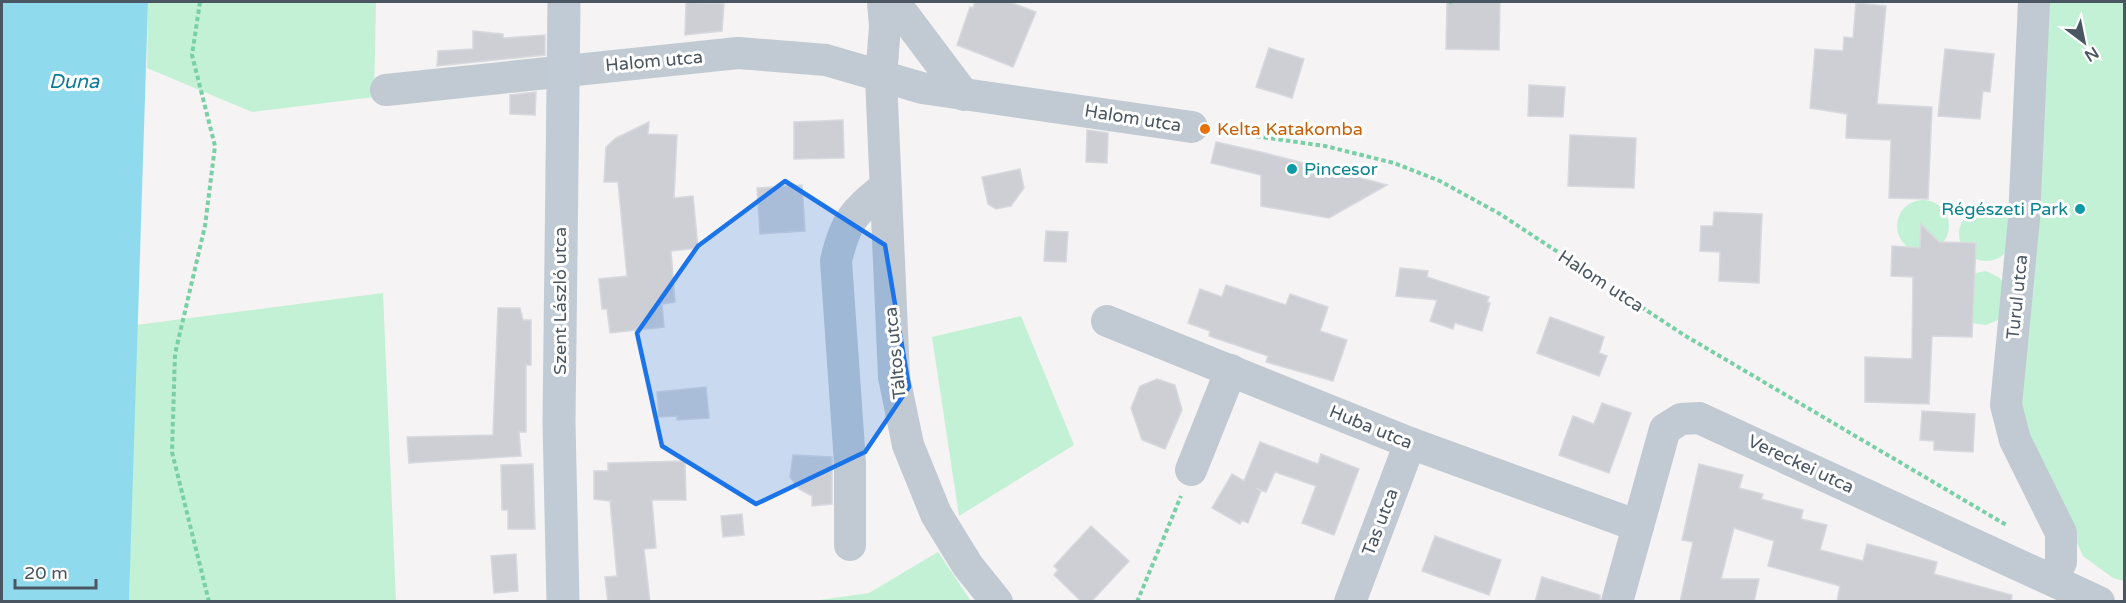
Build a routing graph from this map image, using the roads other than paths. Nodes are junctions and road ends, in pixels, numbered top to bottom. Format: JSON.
{"nodes":[{"id":1,"x":564,"y":2,"type":"edge"},
{"id":2,"x":883,"y":2,"type":"edge"},
{"id":3,"x":894,"y":2,"type":"edge"},
{"id":4,"x":2034,"y":2,"type":"edge"},
{"id":5,"x":561,"y":70,"type":"junction"},
{"id":6,"x":881,"y":78,"type":"junction"},
{"id":7,"x":386,"y":90,"type":"dead end"},
{"id":8,"x":964,"y":95,"type":"junction"},
{"id":9,"x":1192,"y":127,"type":"road end"},
{"id":10,"x":885,"y":187,"type":"junction"},
{"id":11,"x":1107,"y":321,"type":"dead end"},
{"id":12,"x":1231,"y":370,"type":"junction"},
{"id":13,"x":1410,"y":442,"type":"junction"},
{"id":14,"x":1191,"y":470,"type":"road end"},
{"id":15,"x":1638,"y":526,"type":"junction"},
{"id":16,"x":850,"y":545,"type":"dead end"},
{"id":17,"x":2052,"y":579,"type":"junction"},
{"id":18,"x":563,"y":602,"type":"edge"},
{"id":19,"x":997,"y":602,"type":"edge"},
{"id":20,"x":1350,"y":602,"type":"edge"},
{"id":21,"x":1617,"y":602,"type":"edge"},
{"id":22,"x":2099,"y":602,"type":"edge"}],
"edges":[{"from":1,"to":5,"type":"street","name":"Szent László utca"},
{"from":2,"to":6,"type":"street","name":"Táltos utca"},
{"from":3,"to":8,"type":"street"},
{"from":4,"to":17,"type":"street","name":"Turul utca"},
{"from":5,"to":6,"type":"street","name":"Halom utca"},
{"from":5,"to":7,"type":"street","name":"Halom utca"},
{"from":5,"to":18,"type":"street","name":"Szent László utca"},
{"from":6,"to":8,"type":"street","name":"Halom utca"},
{"from":6,"to":10,"type":"street","name":"Táltos utca"},
{"from":8,"to":9,"type":"street","name":"Halom utca"},
{"from":10,"to":16,"type":"street"},
{"from":10,"to":19,"type":"street","name":"Táltos utca"},
{"from":11,"to":12,"type":"street","name":"Huba utca"},
{"from":12,"to":13,"type":"street","name":"Huba utca"},
{"from":12,"to":14,"type":"street"},
{"from":13,"to":15,"type":"street","name":"Huba utca"},
{"from":13,"to":20,"type":"street","name":"Tas utca"},
{"from":15,"to":17,"type":"street","name":"Vereckei utca"},
{"from":15,"to":21,"type":"street","name":"Vereckei utca"},
{"from":17,"to":22,"type":"street","name":"Vereckei utca"}]}
